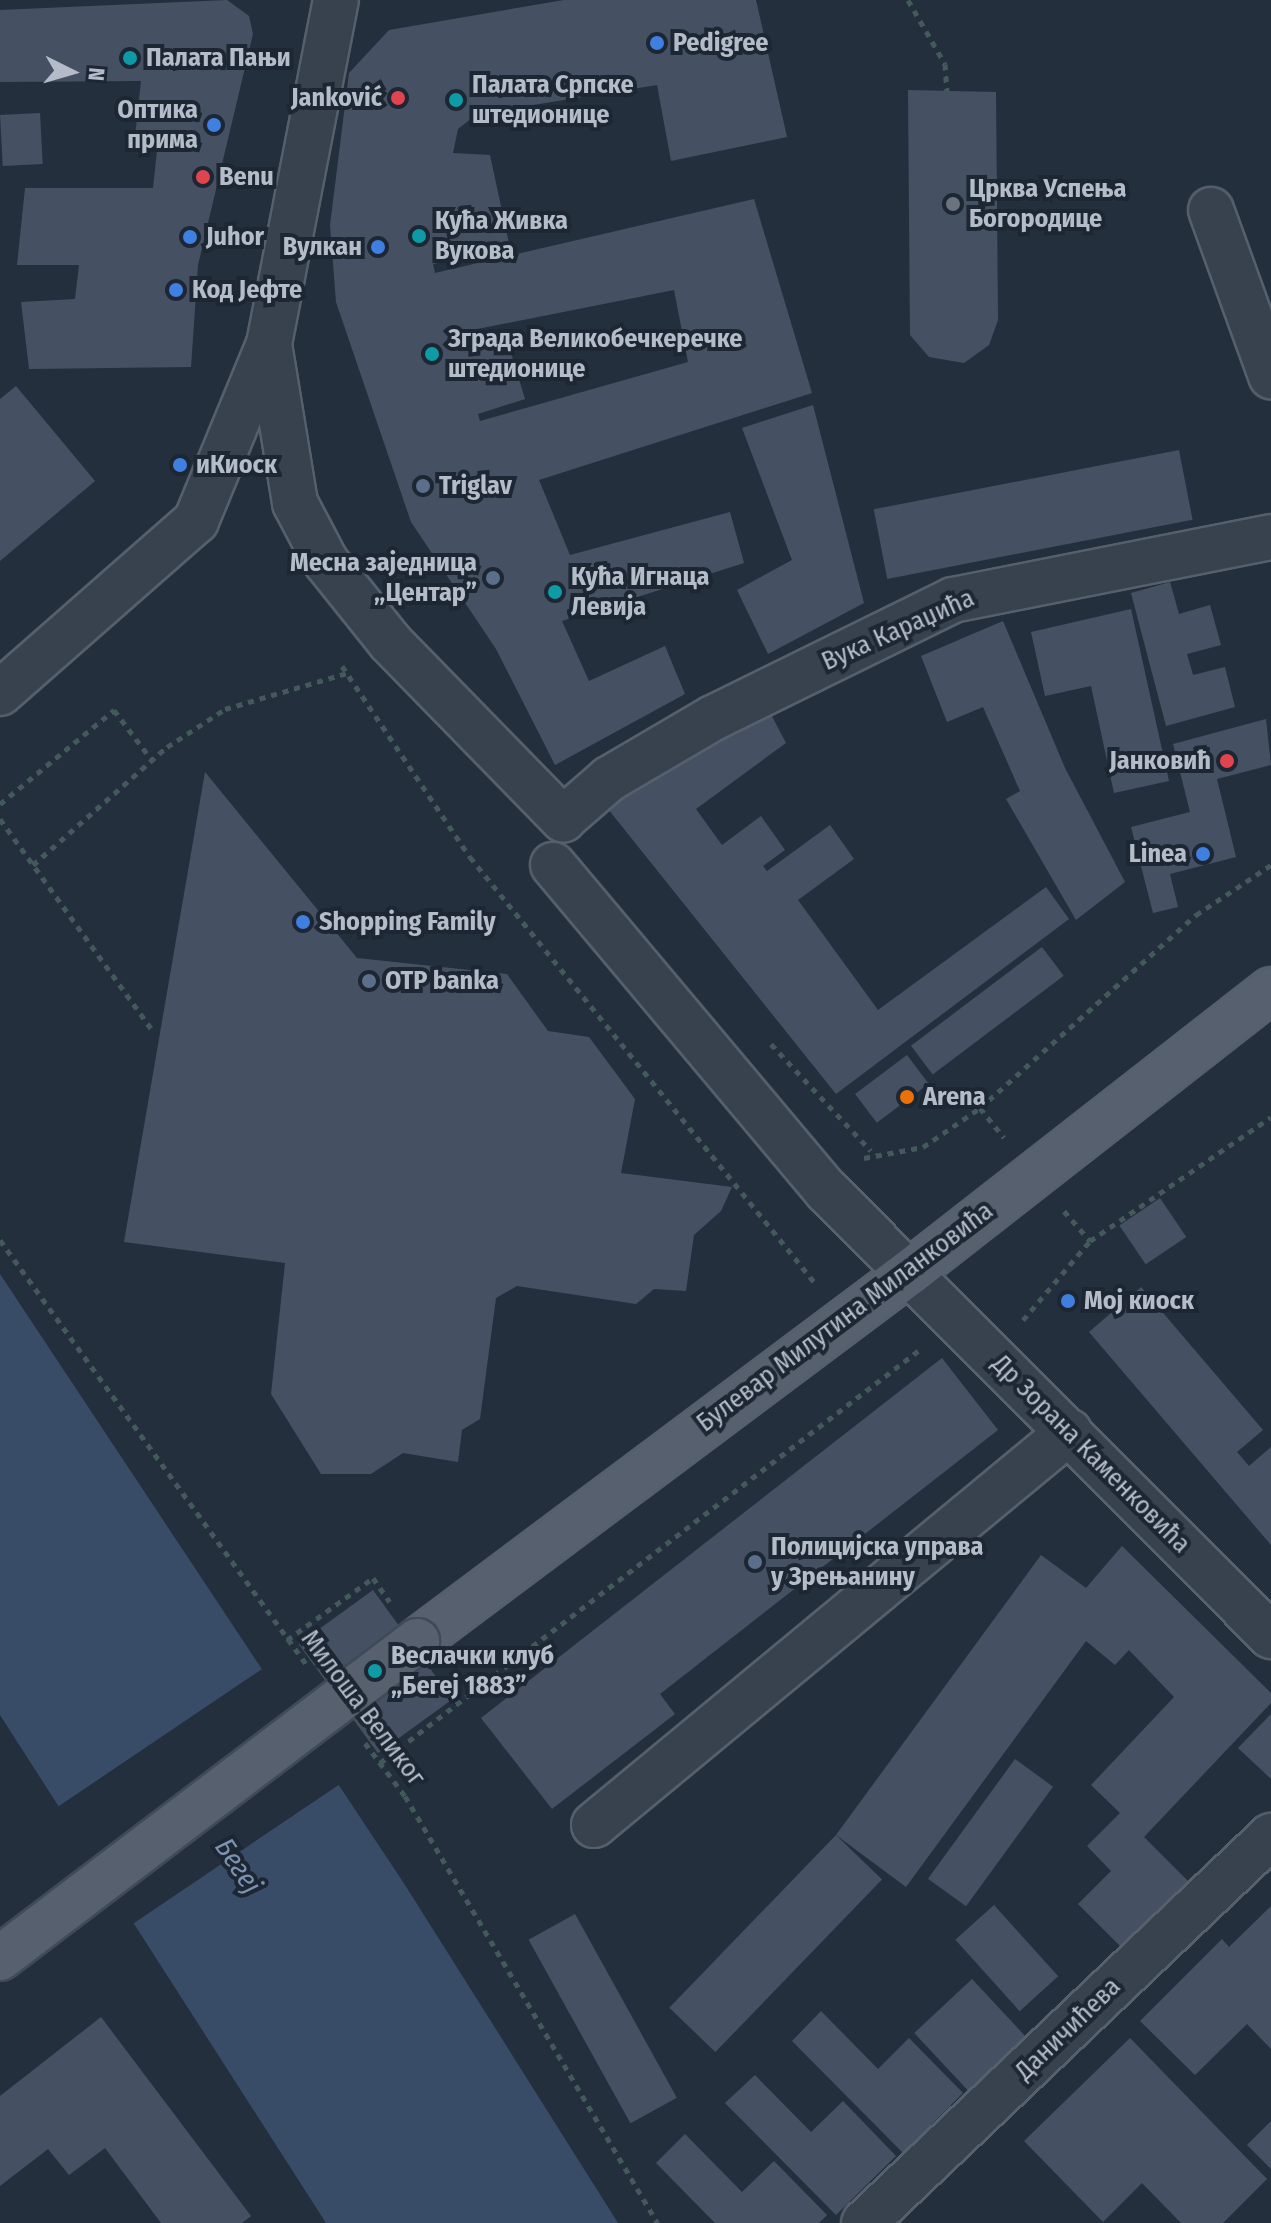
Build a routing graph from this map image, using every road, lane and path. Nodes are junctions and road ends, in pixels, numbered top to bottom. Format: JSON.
{"nodes":[{"id":1,"x":336,"y":0,"type":"edge"},
{"id":2,"x":908,"y":0,"type":"edge"},
{"id":3,"x":947,"y":91,"type":"dead end"},
{"id":4,"x":1211,"y":210,"type":"dead end"},
{"id":5,"x":269,"y":344,"type":"junction"},
{"id":6,"x":1271,"y":376,"type":"edge"},
{"id":7,"x":1271,"y":537,"type":"edge"},
{"id":8,"x":390,"y":642,"type":"junction"},
{"id":9,"x":339,"y":660,"type":"dead end"},
{"id":10,"x":347,"y":673,"type":"junction"},
{"id":11,"x":0,"y":693,"type":"edge"},
{"id":12,"x":153,"y":761,"type":"junction"},
{"id":13,"x":0,"y":804,"type":"edge"},
{"id":14,"x":0,"y":819,"type":"edge"},
{"id":15,"x":33,"y":865,"type":"junction"},
{"id":16,"x":553,"y":865,"type":"dead end"},
{"id":17,"x":1271,"y":865,"type":"edge"},
{"id":18,"x":1271,"y":990,"type":"edge"},
{"id":19,"x":151,"y":1028,"type":"dead end"},
{"id":20,"x":1271,"y":1117,"type":"edge"},
{"id":21,"x":827,"y":1191,"type":"junction"},
{"id":22,"x":777,"y":1235,"type":"dead end"},
{"id":23,"x":0,"y":1240,"type":"edge"},
{"id":24,"x":910,"y":1272,"type":"junction"},
{"id":25,"x":994,"y":1356,"type":"junction"},
{"id":26,"x":885,"y":1372,"type":"dead end"},
{"id":27,"x":1069,"y":1432,"type":"junction"},
{"id":28,"x":1271,"y":1636,"type":"edge"},
{"id":29,"x":287,"y":1640,"type":"junction"},
{"id":30,"x":417,"y":1641,"type":"junction"},
{"id":31,"x":315,"y":1677,"type":"dead end"},
{"id":32,"x":362,"y":1738,"type":"dead end"},
{"id":33,"x":380,"y":1763,"type":"junction"},
{"id":34,"x":594,"y":1825,"type":"dead end"},
{"id":35,"x":1271,"y":1836,"type":"edge"},
{"id":36,"x":0,"y":1958,"type":"edge"},
{"id":37,"x":658,"y":2223,"type":"edge"},
{"id":38,"x":864,"y":2223,"type":"edge"}],
"edges":[{"from":1,"to":5,"type":"street"},
{"from":2,"to":3,"type":"path"},
{"from":4,"to":6,"type":"street"},
{"from":5,"to":8,"type":"street"},
{"from":5,"to":11,"type":"street"},
{"from":7,"to":8,"type":"street","name":"Вука Караџића"},
{"from":8,"to":10,"type":"path"},
{"from":9,"to":10,"type":"path"},
{"from":10,"to":12,"type":"path"},
{"from":10,"to":22,"type":"path"},
{"from":12,"to":13,"type":"path"},
{"from":12,"to":15,"type":"path"},
{"from":14,"to":15,"type":"path"},
{"from":15,"to":19,"type":"path"},
{"from":16,"to":21,"type":"street"},
{"from":17,"to":21,"type":"path"},
{"from":18,"to":24,"type":"main road","name":"Булевар Милутина Миланковића"},
{"from":20,"to":25,"type":"path"},
{"from":21,"to":24,"type":"street","name":"Др Зорана Каменковића"},
{"from":23,"to":29,"type":"path","name":"Милоша Великог"},
{"from":24,"to":25,"type":"street","name":"Др Зорана Каменковића"},
{"from":24,"to":30,"type":"main road","name":"Булевар Милутина Миланковића"},
{"from":25,"to":27,"type":"street","name":"Др Зорана Каменковића"},
{"from":26,"to":33,"type":"path"},
{"from":27,"to":28,"type":"street","name":"Др Зорана Каменковића"},
{"from":27,"to":34,"type":"street"},
{"from":29,"to":30,"type":"path"},
{"from":29,"to":31,"type":"path","name":"Милоша Великог"},
{"from":30,"to":36,"type":"main road","name":"Булевар Милутина Миланковића","bridge":true},
{"from":32,"to":33,"type":"path","name":"Милоша Великог"},
{"from":33,"to":37,"type":"path","name":"Милоша Великог"},
{"from":35,"to":38,"type":"street","name":"Даничићева"}]}
